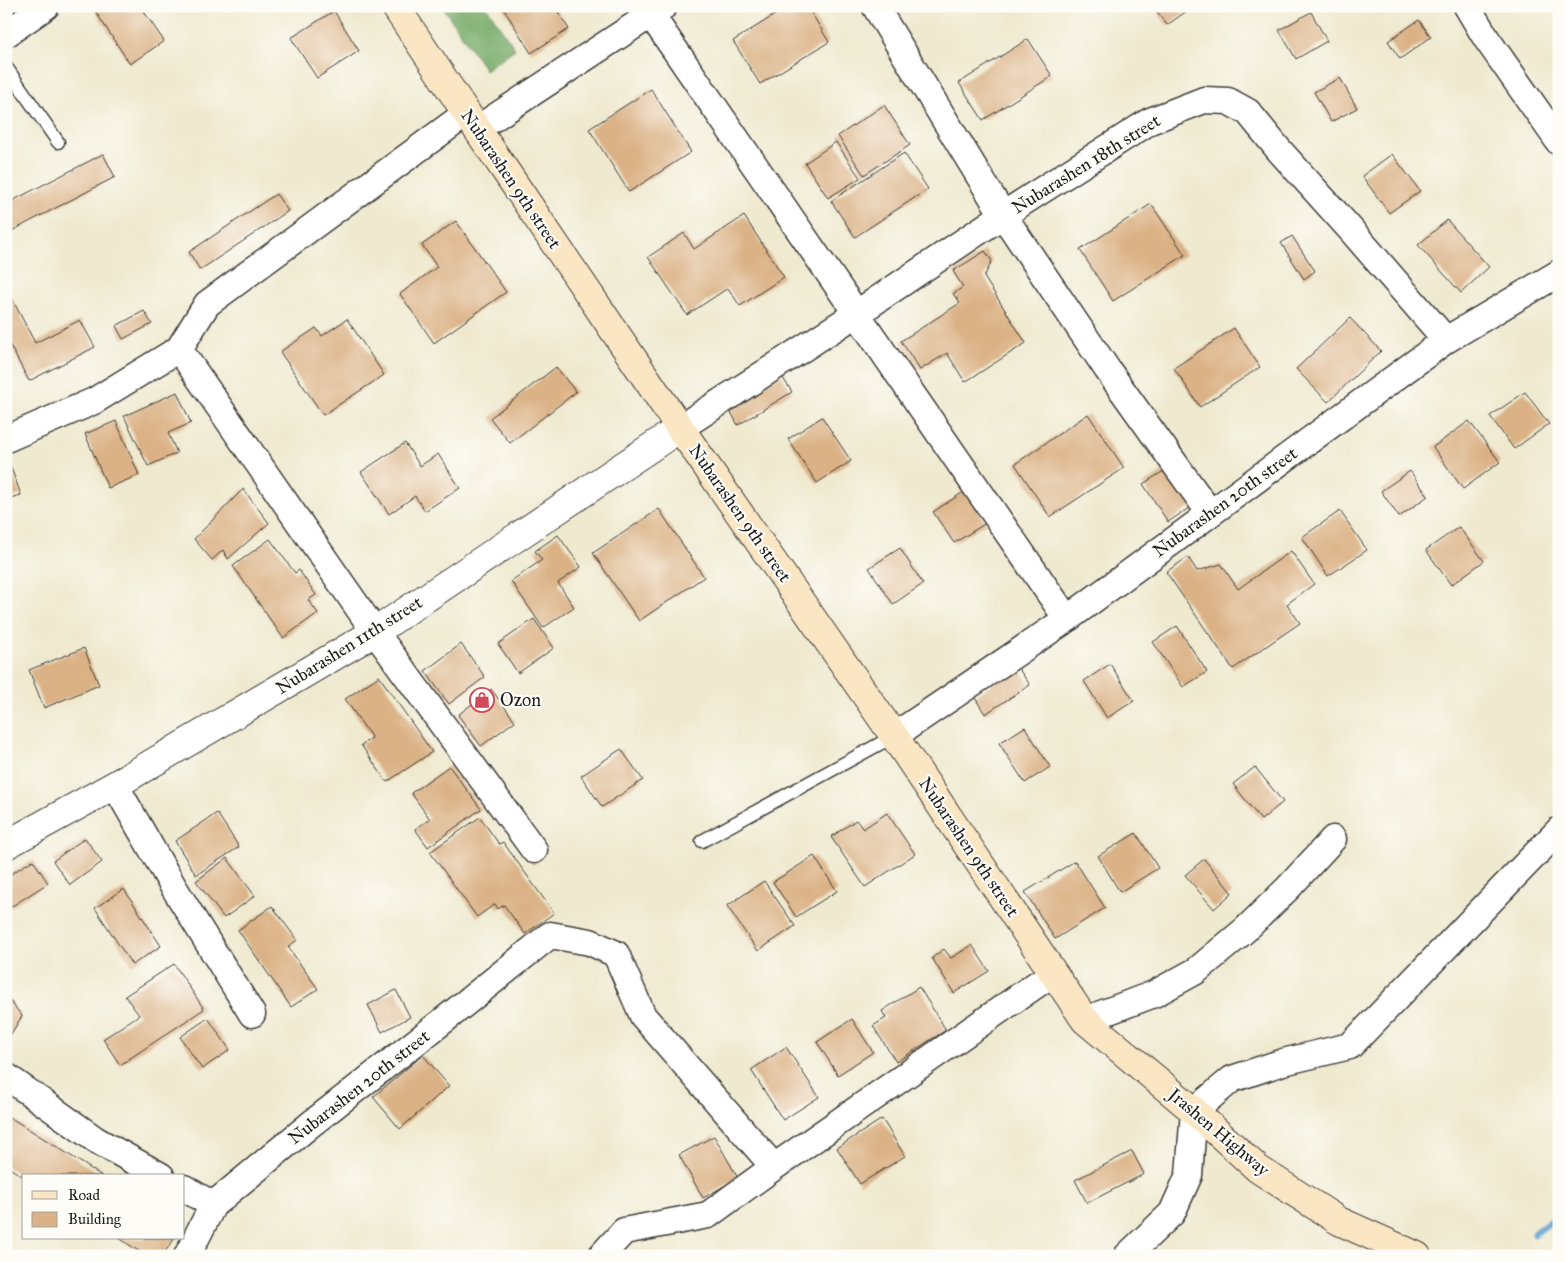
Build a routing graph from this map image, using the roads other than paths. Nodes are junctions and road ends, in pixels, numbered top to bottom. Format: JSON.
{"nodes":[{"id":1,"x":46,"y":6,"type":"edge"},
{"id":2,"x":396,"y":6,"type":"edge"},
{"id":3,"x":875,"y":6,"type":"edge"},
{"id":4,"x":1467,"y":6,"type":"edge"},
{"id":5,"x":658,"y":11,"type":"edge"},
{"id":6,"x":6,"y":34,"type":"edge"},
{"id":7,"x":6,"y":67,"type":"edge"},
{"id":8,"x":472,"y":121,"type":"junction"},
{"id":9,"x":58,"y":142,"type":"dead end"},
{"id":10,"x":1559,"y":142,"type":"edge"},
{"id":11,"x":1003,"y":215,"type":"junction"},
{"id":12,"x":1559,"y":273,"type":"edge"},
{"id":13,"x":856,"y":314,"type":"junction"},
{"id":14,"x":1446,"y":340,"type":"junction"},
{"id":15,"x":179,"y":349,"type":"junction"},
{"id":16,"x":680,"y":428,"type":"junction"},
{"id":17,"x":6,"y":439,"type":"edge"},
{"id":18,"x":1210,"y":513,"type":"junction"},
{"id":19,"x":1067,"y":620,"type":"junction"},
{"id":20,"x":375,"y":632,"type":"junction"},
{"id":21,"x":894,"y":736,"type":"junction"},
{"id":22,"x":116,"y":785,"type":"junction"},
{"id":23,"x":1559,"y":830,"type":"edge"},
{"id":24,"x":1334,"y":839,"type":"dead end"},
{"id":25,"x":702,"y":842,"type":"dead end"},
{"id":26,"x":6,"y":845,"type":"edge"},
{"id":27,"x":534,"y":850,"type":"dead end"},
{"id":28,"x":1053,"y":973,"type":"junction"},
{"id":29,"x":252,"y":1014,"type":"dead end"},
{"id":30,"x":1085,"y":1020,"type":"junction"},
{"id":31,"x":6,"y":1076,"type":"edge"},
{"id":32,"x":1194,"y":1111,"type":"junction"},
{"id":33,"x":774,"y":1167,"type":"junction"},
{"id":34,"x":157,"y":1174,"type":"edge"},
{"id":35,"x":185,"y":1189,"type":"edge"},
{"id":36,"x":213,"y":1204,"type":"junction"},
{"id":37,"x":187,"y":1256,"type":"edge"},
{"id":38,"x":601,"y":1256,"type":"edge"},
{"id":39,"x":1127,"y":1256,"type":"edge"},
{"id":40,"x":1417,"y":1256,"type":"edge"}],
"edges":[{"from":1,"to":6,"type":"street"},
{"from":2,"to":8,"type":"main road","name":"Nubarashen 9th street"},
{"from":3,"to":11,"type":"street"},
{"from":4,"to":10,"type":"street"},
{"from":5,"to":8,"type":"street"},
{"from":5,"to":13,"type":"street"},
{"from":7,"to":9,"type":"lane"},
{"from":8,"to":15,"type":"street"},
{"from":8,"to":16,"type":"main road","name":"Nubarashen 9th street"},
{"from":11,"to":13,"type":"street","name":"Nubarashen 18th street"},
{"from":11,"to":14,"type":"street","name":"Nubarashen 18th street"},
{"from":11,"to":18,"type":"street"},
{"from":12,"to":14,"type":"street","name":"Nubarashen 20th street"},
{"from":13,"to":16,"type":"street","name":"Nubarashen 18th street"},
{"from":13,"to":19,"type":"street"},
{"from":14,"to":18,"type":"street","name":"Nubarashen 20th street"},
{"from":15,"to":17,"type":"street"},
{"from":15,"to":20,"type":"street"},
{"from":16,"to":20,"type":"street","name":"Nubarashen 11th street"},
{"from":16,"to":21,"type":"main road","name":"Nubarashen 9th street"},
{"from":18,"to":19,"type":"street","name":"Nubarashen 20th street"},
{"from":19,"to":21,"type":"street","name":"Nubarashen 20th street"},
{"from":20,"to":22,"type":"street","name":"Nubarashen 11th street"},
{"from":20,"to":27,"type":"street"},
{"from":21,"to":25,"type":"lane"},
{"from":21,"to":28,"type":"main road","name":"Nubarashen 9th street"},
{"from":22,"to":26,"type":"street","name":"Nubarashen 11th street"},
{"from":22,"to":29,"type":"street"},
{"from":23,"to":32,"type":"street"},
{"from":24,"to":30,"type":"street"},
{"from":28,"to":30,"type":"main road","name":"Nubarashen 9th street"},
{"from":28,"to":33,"type":"street"},
{"from":30,"to":32,"type":"main road","name":"Jrashen Highway"},
{"from":31,"to":34,"type":"street"},
{"from":32,"to":39,"type":"street"},
{"from":32,"to":40,"type":"main road","name":"Jrashen Highway"},
{"from":33,"to":36,"type":"street","name":"Nubarashen 20th street"},
{"from":33,"to":38,"type":"street"},
{"from":35,"to":36,"type":"street"},
{"from":36,"to":37,"type":"street","name":"Nubarashen 20th street"}]}
